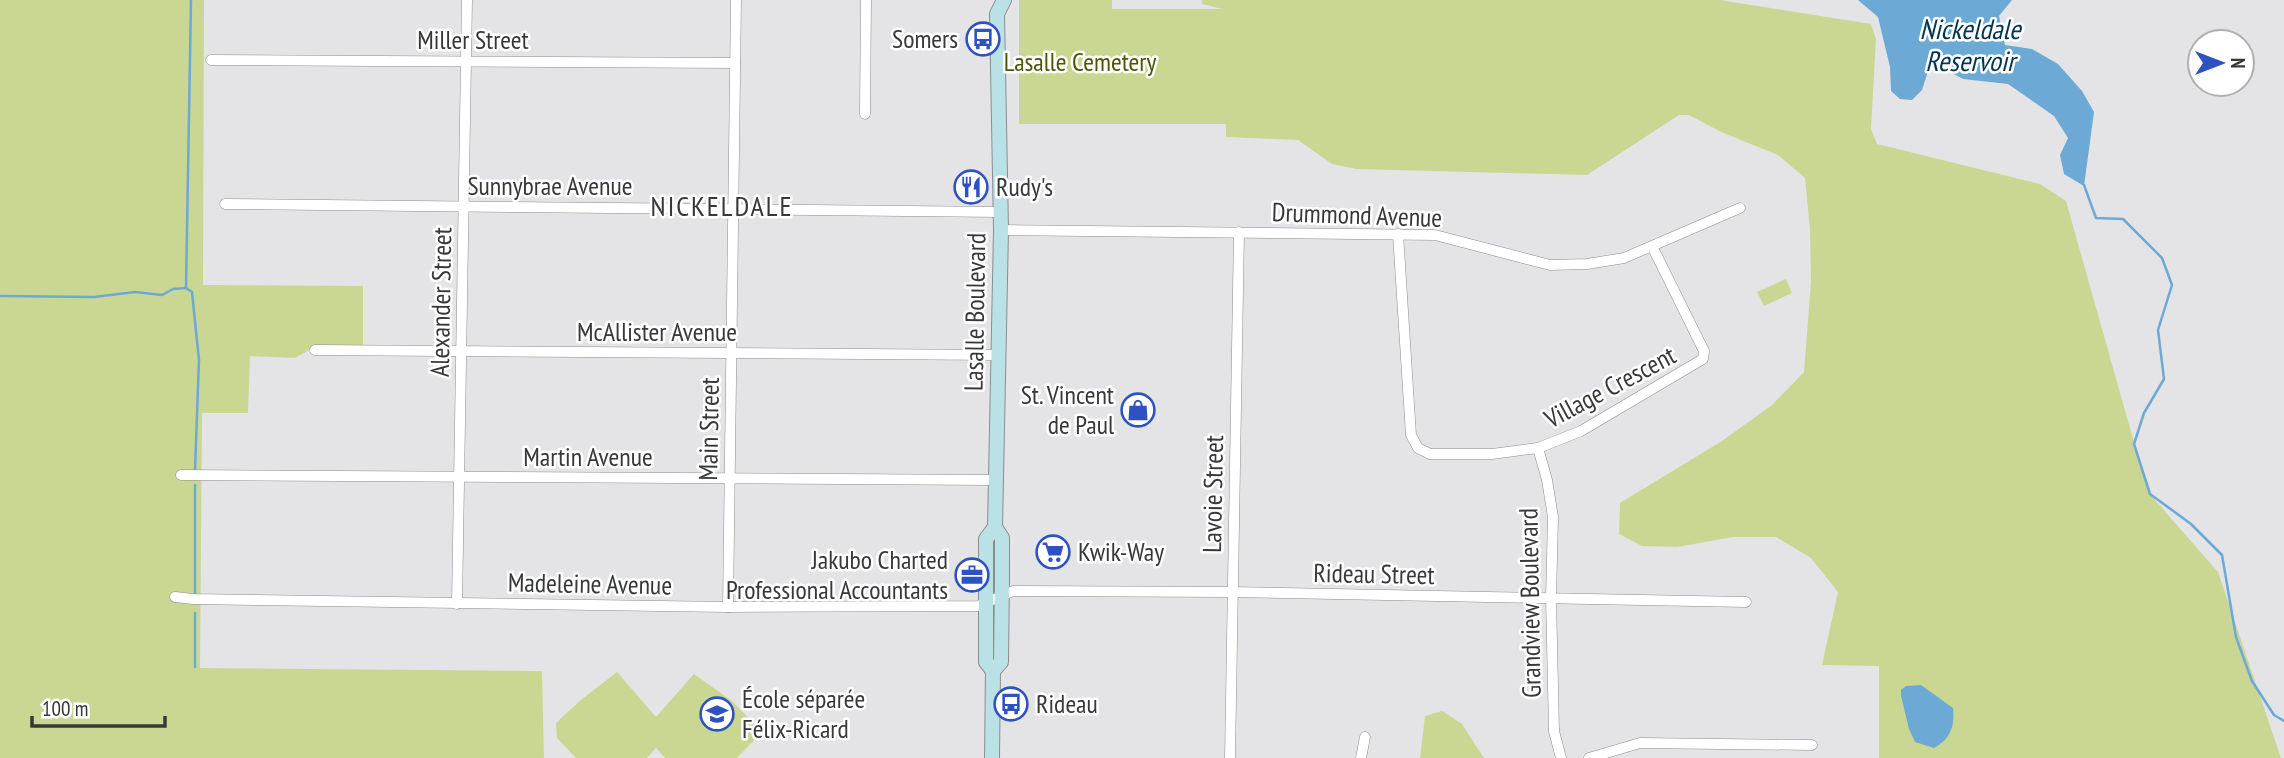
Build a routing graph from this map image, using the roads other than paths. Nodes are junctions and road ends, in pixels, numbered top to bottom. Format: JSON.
{"nodes":[{"id":1,"x":467,"y":0,"type":"edge"},
{"id":2,"x":736,"y":0,"type":"edge"},
{"id":3,"x":866,"y":0,"type":"edge"},
{"id":4,"x":997,"y":4,"type":"edge"},
{"id":5,"x":211,"y":60,"type":"dead end"},
{"id":6,"x":466,"y":60,"type":"junction"},
{"id":7,"x":735,"y":63,"type":"junction"},
{"id":8,"x":865,"y":114,"type":"dead end"},
{"id":9,"x":225,"y":204,"type":"dead end"},
{"id":10,"x":463,"y":206,"type":"junction"},
{"id":11,"x":733,"y":208,"type":"junction"},
{"id":12,"x":1740,"y":208,"type":"dead end"},
{"id":13,"x":1001,"y":212,"type":"junction"},
{"id":14,"x":1001,"y":230,"type":"junction"},
{"id":15,"x":1239,"y":232,"type":"junction"},
{"id":16,"x":1398,"y":234,"type":"junction"},
{"id":17,"x":1653,"y":248,"type":"junction"},
{"id":18,"x":315,"y":350,"type":"dead end"},
{"id":19,"x":461,"y":351,"type":"junction"},
{"id":20,"x":731,"y":353,"type":"junction"},
{"id":21,"x":998,"y":355,"type":"junction"},
{"id":22,"x":1538,"y":448,"type":"junction"},
{"id":23,"x":181,"y":475,"type":"dead end"},
{"id":24,"x":459,"y":477,"type":"junction"},
{"id":25,"x":730,"y":479,"type":"junction"},
{"id":26,"x":995,"y":480,"type":"junction"},
{"id":27,"x":995,"y":527,"type":"junction"},
{"id":28,"x":1232,"y":592,"type":"junction"},
{"id":29,"x":1002,"y":596,"type":"junction"},
{"id":30,"x":175,"y":597,"type":"dead end"},
{"id":31,"x":1551,"y":598,"type":"junction"},
{"id":32,"x":1746,"y":602,"type":"dead end"},
{"id":33,"x":985,"y":603,"type":"junction"},
{"id":34,"x":457,"y":604,"type":"junction"},
{"id":35,"x":728,"y":607,"type":"junction"},
{"id":36,"x":993,"y":671,"type":"junction"},
{"id":37,"x":1365,"y":737,"type":"dead end"},
{"id":38,"x":1812,"y":745,"type":"dead end"},
{"id":39,"x":992,"y":758,"type":"edge"},
{"id":40,"x":1230,"y":758,"type":"edge"},
{"id":41,"x":1361,"y":758,"type":"edge"},
{"id":42,"x":1561,"y":758,"type":"edge"},
{"id":43,"x":1589,"y":758,"type":"edge"}],
"edges":[{"from":1,"to":6,"type":"street","name":"Alexander Street"},
{"from":2,"to":7,"type":"street","name":"Main Street"},
{"from":3,"to":8,"type":"street"},
{"from":4,"to":13,"type":"main road","name":"Lasalle Boulevard"},
{"from":5,"to":6,"type":"street","name":"Miller Street"},
{"from":6,"to":7,"type":"street","name":"Miller Street"},
{"from":6,"to":10,"type":"street","name":"Alexander Street"},
{"from":7,"to":11,"type":"street","name":"Main Street"},
{"from":9,"to":10,"type":"street","name":"Sunnybrae Avenue"},
{"from":10,"to":11,"type":"street","name":"Sunnybrae Avenue"},
{"from":10,"to":19,"type":"street","name":"Alexander Street"},
{"from":11,"to":13,"type":"street","name":"Sunnybrae Avenue"},
{"from":11,"to":20,"type":"street","name":"Main Street"},
{"from":12,"to":17,"type":"street","name":"Drummond Avenue"},
{"from":13,"to":14,"type":"main road","name":"Lasalle Boulevard"},
{"from":14,"to":15,"type":"street","name":"Drummond Avenue"},
{"from":14,"to":21,"type":"main road","name":"Lasalle Boulevard"},
{"from":15,"to":16,"type":"street","name":"Drummond Avenue"},
{"from":15,"to":28,"type":"street","name":"Lavoie Street"},
{"from":16,"to":17,"type":"street","name":"Drummond Avenue"},
{"from":16,"to":22,"type":"street","name":"Village Crescent"},
{"from":17,"to":22,"type":"street","name":"Village Crescent"},
{"from":18,"to":19,"type":"street","name":"McAllister Avenue"},
{"from":19,"to":20,"type":"street","name":"McAllister Avenue"},
{"from":19,"to":24,"type":"street","name":"Alexander Street"},
{"from":20,"to":21,"type":"street","name":"McAllister Avenue"},
{"from":20,"to":25,"type":"street","name":"Main Street"},
{"from":21,"to":26,"type":"main road","name":"Lasalle Boulevard"},
{"from":22,"to":31,"type":"street","name":"Grandview Boulevard"},
{"from":23,"to":24,"type":"street","name":"Martin Avenue"},
{"from":24,"to":25,"type":"street","name":"Martin Avenue"},
{"from":24,"to":34,"type":"street","name":"Alexander Street"},
{"from":25,"to":26,"type":"street","name":"Martin Avenue"},
{"from":25,"to":35,"type":"street","name":"Main Street"},
{"from":26,"to":27,"type":"main road","name":"Lasalle Boulevard"},
{"from":27,"to":29,"type":"main road","name":"Lasalle Boulevard"},
{"from":27,"to":33,"type":"main road","name":"Lasalle Boulevard"},
{"from":28,"to":29,"type":"street","name":"Rideau Street"},
{"from":28,"to":31,"type":"street","name":"Rideau Street"},
{"from":28,"to":40,"type":"street","name":"Lavoie Street"},
{"from":29,"to":33,"type":"street","name":"Madeleine Avenue"},
{"from":29,"to":36,"type":"main road","name":"Lasalle Boulevard"},
{"from":30,"to":34,"type":"street","name":"Madeleine Avenue"},
{"from":31,"to":32,"type":"street","name":"Rideau Street"},
{"from":31,"to":42,"type":"street","name":"Grandview Boulevard"},
{"from":33,"to":35,"type":"street","name":"Madeleine Avenue"},
{"from":33,"to":36,"type":"main road","name":"Lasalle Boulevard"},
{"from":34,"to":35,"type":"street","name":"Madeleine Avenue"},
{"from":36,"to":39,"type":"main road","name":"Lasalle Boulevard"},
{"from":37,"to":41,"type":"street"},
{"from":38,"to":43,"type":"street"}]}
